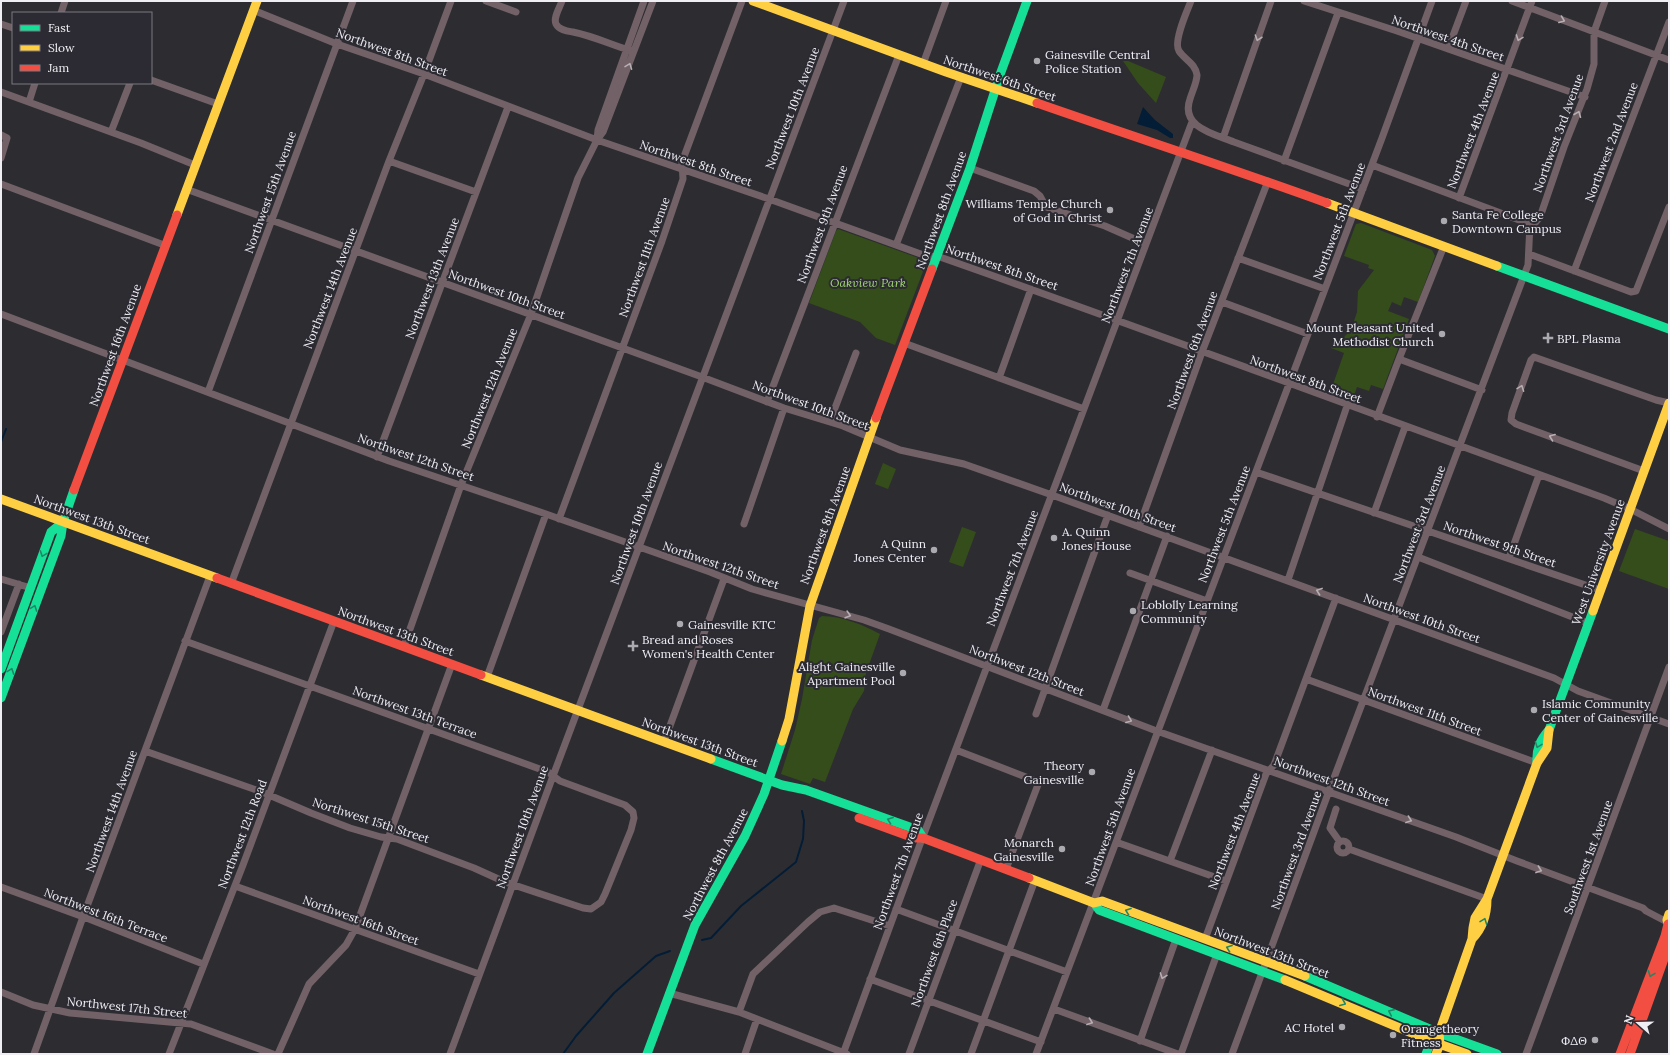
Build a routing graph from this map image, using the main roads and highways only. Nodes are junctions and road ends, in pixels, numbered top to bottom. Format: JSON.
{"nodes":[{"id":1,"x":256,"y":1,"type":"edge"},
{"id":2,"x":753,"y":1,"type":"edge"},
{"id":3,"x":1026,"y":1,"type":"edge"},
{"id":4,"x":996,"y":88,"type":"junction"},
{"id":5,"x":1669,"y":329,"type":"edge"},
{"id":6,"x":1669,"y":403,"type":"edge"},
{"id":7,"x":1,"y":499,"type":"edge"},
{"id":8,"x":63,"y":522,"type":"junction"},
{"id":9,"x":1,"y":669,"type":"edge"},
{"id":10,"x":2,"y":694,"type":"edge"},
{"id":11,"x":1094,"y":902,"type":"junction"},
{"id":12,"x":1668,"y":922,"type":"edge"},
{"id":13,"x":1669,"y":946,"type":"edge"},
{"id":14,"x":1439,"y":1033,"type":"junction"},
{"id":15,"x":1435,"y":1042,"type":"junction"},
{"id":16,"x":647,"y":1054,"type":"edge"},
{"id":17,"x":1426,"y":1054,"type":"edge"},
{"id":18,"x":1436,"y":1054,"type":"edge"},
{"id":19,"x":1467,"y":1054,"type":"edge"},
{"id":20,"x":1497,"y":1054,"type":"edge"},
{"id":21,"x":1620,"y":1054,"type":"edge"},
{"id":22,"x":1630,"y":1054,"type":"edge"}],
"edges":[{"from":1,"to":8,"type":"main road","name":"Northwest 16th Avenue"},
{"from":2,"to":4,"type":"main road","name":"Northwest 6th Street"},
{"from":3,"to":4,"type":"main road","name":"Northwest 8th Avenue"},
{"from":4,"to":5,"type":"main road","name":"Northwest 6th Street"},
{"from":4,"to":16,"type":"main road","name":"Northwest 8th Avenue"},
{"from":6,"to":14,"type":"main road","name":"West University Avenue"},
{"from":7,"to":8,"type":"main road","name":"Northwest 13th Street"},
{"from":8,"to":9,"type":"main road","one_way":true},
{"from":10,"to":8,"type":"main road","name":"Northwest 16th Avenue","one_way":true},
{"from":8,"to":11,"type":"main road","name":"Northwest 13th Street"},
{"from":14,"to":11,"type":"main road","name":"Northwest 13th Street","one_way":true},
{"from":11,"to":15,"type":"main road","name":"Northwest 13th Street","one_way":true},
{"from":12,"to":21,"type":"main road","one_way":true},
{"from":13,"to":22,"type":"main road"},
{"from":14,"to":15,"type":"main road","name":"West University Avenue"},
{"from":14,"to":20,"type":"main road","name":"Northwest 13th Street"},
{"from":15,"to":17,"type":"main road","name":"West University Avenue"},
{"from":15,"to":18,"type":"main road","name":"West University Avenue"},
{"from":15,"to":19,"type":"main road","name":"Northwest 13th Street"}]}
